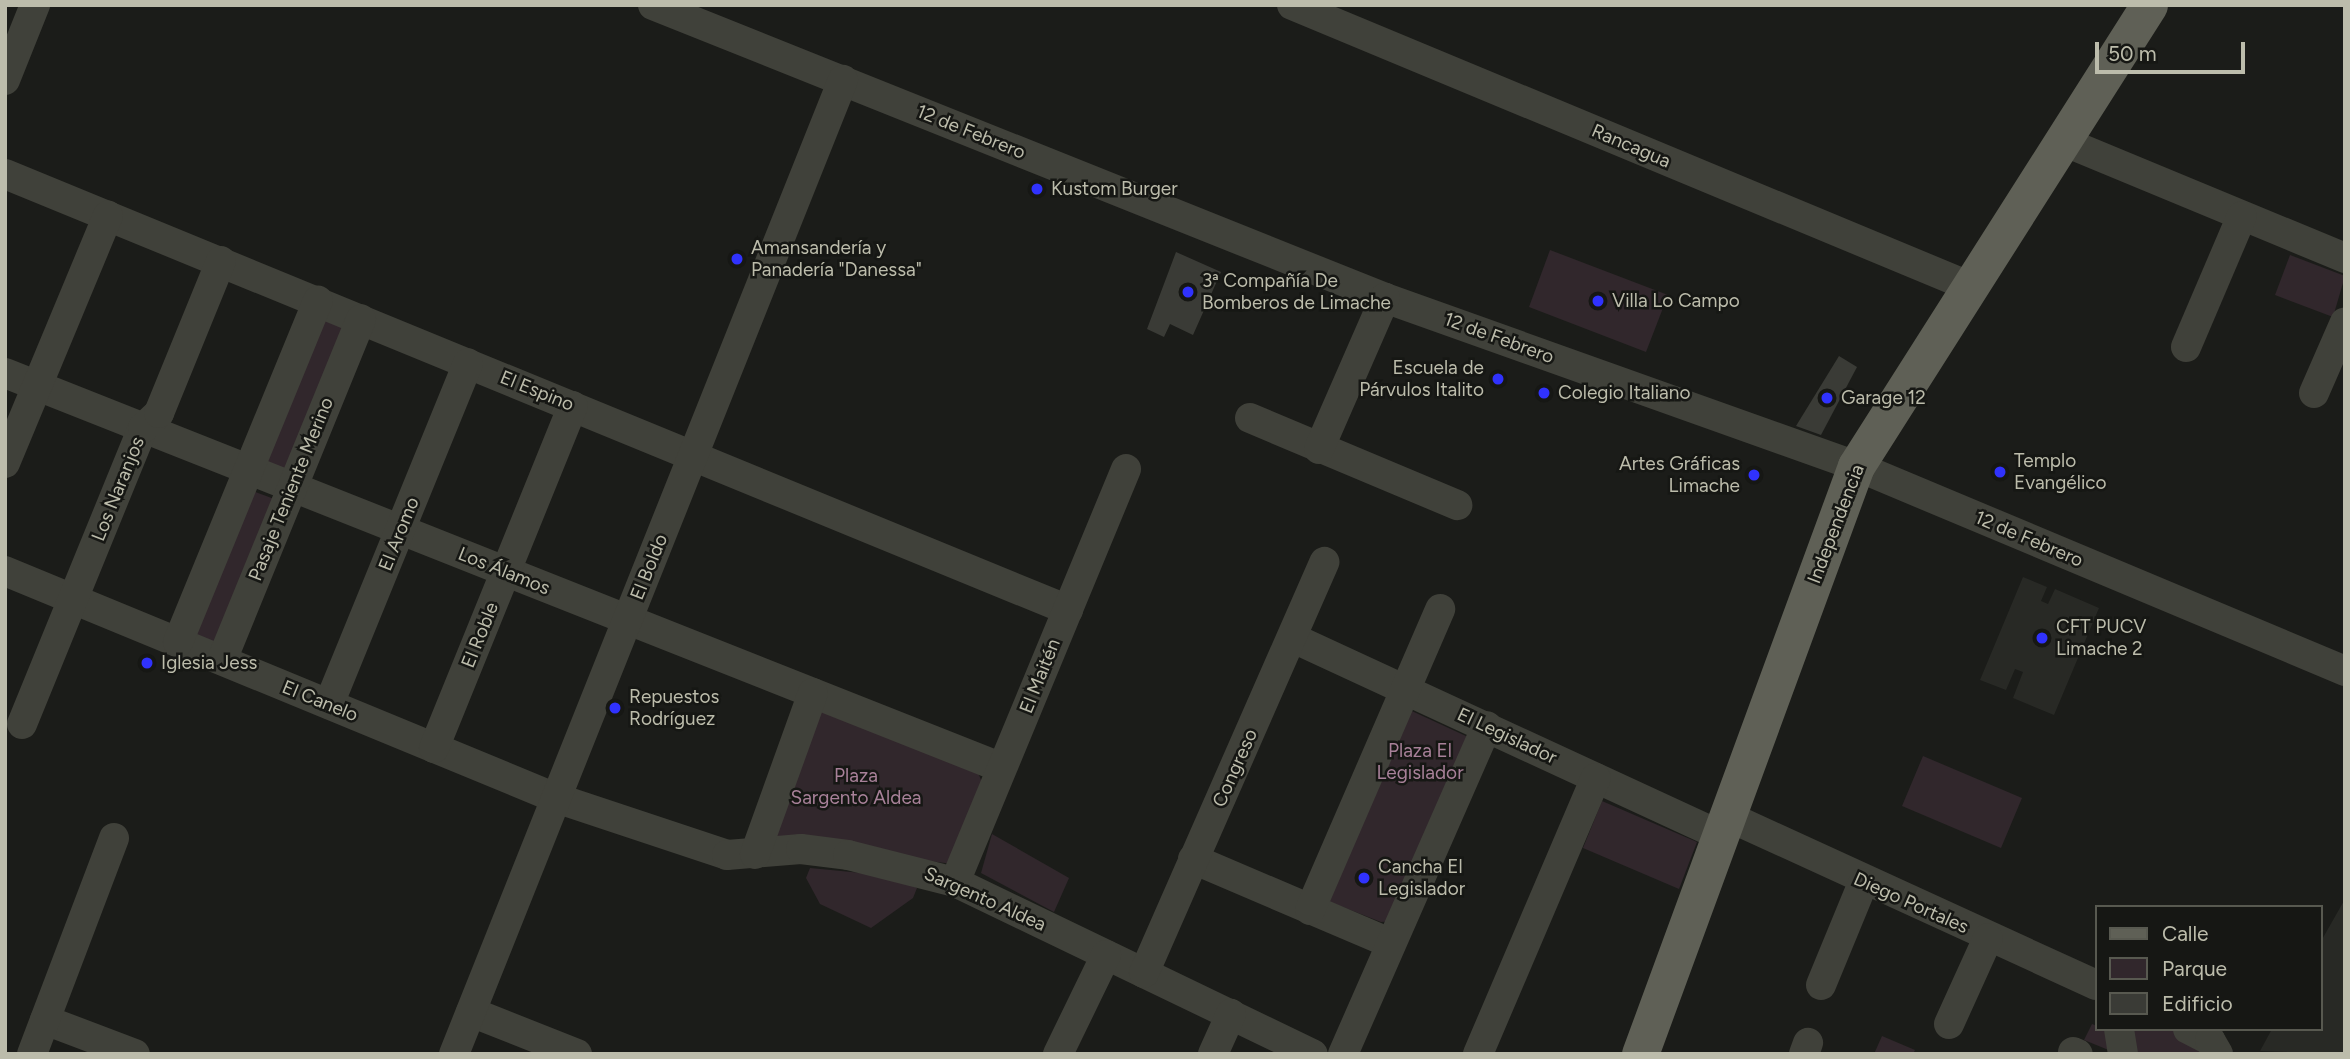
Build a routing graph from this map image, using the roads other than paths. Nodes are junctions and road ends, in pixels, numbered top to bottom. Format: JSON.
{"nodes":[{"id":1,"x":35,"y":5,"type":"edge"},
{"id":2,"x":653,"y":5,"type":"edge"},
{"id":3,"x":1292,"y":5,"type":"edge"},
{"id":4,"x":2148,"y":5,"type":"edge"},
{"id":5,"x":5,"y":80,"type":"edge"},
{"id":6,"x":843,"y":80,"type":"junction"},
{"id":7,"x":2079,"y":148,"type":"junction"},
{"id":8,"x":5,"y":174,"type":"edge"},
{"id":9,"x":108,"y":216,"type":"junction"},
{"id":10,"x":2242,"y":216,"type":"junction"},
{"id":11,"x":2345,"y":258,"type":"edge"},
{"id":12,"x":221,"y":261,"type":"junction"},
{"id":13,"x":1970,"y":287,"type":"junction"},
{"id":14,"x":1385,"y":298,"type":"junction"},
{"id":15,"x":318,"y":300,"type":"junction"},
{"id":16,"x":361,"y":319,"type":"junction"},
{"id":17,"x":2345,"y":321,"type":"edge"},
{"id":18,"x":2186,"y":347,"type":"dead end"},
{"id":19,"x":468,"y":363,"type":"junction"},
{"id":20,"x":5,"y":373,"type":"edge"},
{"id":21,"x":37,"y":386,"type":"junction"},
{"id":22,"x":2314,"y":393,"type":"dead end"},
{"id":23,"x":573,"y":406,"type":"junction"},
{"id":24,"x":1250,"y":418,"type":"dead end"},
{"id":25,"x":143,"y":428,"type":"junction"},
{"id":26,"x":1318,"y":449,"type":"junction"},
{"id":27,"x":694,"y":456,"type":"junction"},
{"id":28,"x":5,"y":463,"type":"edge"},
{"id":29,"x":1856,"y":466,"type":"junction"},
{"id":30,"x":1126,"y":469,"type":"dead end"},
{"id":31,"x":249,"y":470,"type":"junction"},
{"id":32,"x":293,"y":487,"type":"junction"},
{"id":33,"x":1457,"y":505,"type":"dead end"},
{"id":34,"x":400,"y":530,"type":"junction"},
{"id":35,"x":1324,"y":562,"type":"dead end"},
{"id":36,"x":5,"y":571,"type":"edge"},
{"id":37,"x":506,"y":571,"type":"junction"},
{"id":38,"x":74,"y":599,"type":"junction"},
{"id":39,"x":1440,"y":609,"type":"dead end"},
{"id":40,"x":1068,"y":610,"type":"junction"},
{"id":41,"x":628,"y":620,"type":"junction"},
{"id":42,"x":1293,"y":638,"type":"junction"},
{"id":43,"x":178,"y":642,"type":"junction"},
{"id":44,"x":222,"y":660,"type":"junction"},
{"id":45,"x":2345,"y":671,"type":"edge"},
{"id":46,"x":1404,"y":689,"type":"junction"},
{"id":47,"x":813,"y":693,"type":"junction"},
{"id":48,"x":329,"y":705,"type":"junction"},
{"id":49,"x":22,"y":723,"type":"dead end"},
{"id":50,"x":1487,"y":726,"type":"junction"},
{"id":51,"x":434,"y":747,"type":"junction"},
{"id":52,"x":1002,"y":768,"type":"junction"},
{"id":53,"x":1596,"y":778,"type":"junction"},
{"id":54,"x":556,"y":798,"type":"junction"},
{"id":55,"x":1724,"y":825,"type":"junction"},
{"id":56,"x":114,"y":838,"type":"dead end"},
{"id":57,"x":755,"y":854,"type":"junction"},
{"id":58,"x":1193,"y":859,"type":"junction"},
{"id":59,"x":955,"y":882,"type":"junction"},
{"id":60,"x":1863,"y":883,"type":"junction"},
{"id":61,"x":1310,"y":910,"type":"junction"},
{"id":62,"x":1988,"y":938,"type":"junction"},
{"id":63,"x":1390,"y":943,"type":"junction"},
{"id":64,"x":1107,"y":955,"type":"junction"},
{"id":65,"x":1144,"y":973,"type":"junction"},
{"id":66,"x":2094,"y":984,"type":"edge"},
{"id":67,"x":1821,"y":985,"type":"dead end"},
{"id":68,"x":471,"y":1012,"type":"junction"},
{"id":69,"x":1231,"y":1014,"type":"junction"},
{"id":70,"x":45,"y":1020,"type":"junction"},
{"id":71,"x":1949,"y":1024,"type":"dead end"},
{"id":72,"x":2119,"y":1031,"type":"edge"},
{"id":73,"x":2192,"y":1031,"type":"edge"},
{"id":74,"x":1308,"y":1053,"type":"edge"},
{"id":75,"x":32,"y":1054,"type":"edge"},
{"id":76,"x":135,"y":1054,"type":"edge"},
{"id":77,"x":454,"y":1054,"type":"edge"},
{"id":78,"x":577,"y":1054,"type":"edge"},
{"id":79,"x":1058,"y":1054,"type":"edge"},
{"id":80,"x":1213,"y":1054,"type":"edge"},
{"id":81,"x":1343,"y":1054,"type":"edge"},
{"id":82,"x":1479,"y":1054,"type":"edge"},
{"id":83,"x":1640,"y":1054,"type":"edge"},
{"id":84,"x":2123,"y":1054,"type":"edge"},
{"id":85,"x":2218,"y":1054,"type":"edge"}],
"edges":[{"from":1,"to":5,"type":"street"},
{"from":2,"to":6,"type":"street","name":"12 de Febrero"},
{"from":3,"to":13,"type":"street","name":"Rancagua"},
{"from":4,"to":7,"type":"main road","name":"Independencia"},
{"from":6,"to":14,"type":"street","name":"12 de Febrero"},
{"from":6,"to":27,"type":"street","name":"El Boldo"},
{"from":7,"to":10,"type":"street"},
{"from":7,"to":13,"type":"main road","name":"Independencia"},
{"from":8,"to":9,"type":"street","name":"El Espino"},
{"from":9,"to":12,"type":"street","name":"El Espino"},
{"from":9,"to":21,"type":"street"},
{"from":10,"to":11,"type":"street"},
{"from":10,"to":18,"type":"street"},
{"from":12,"to":15,"type":"street","name":"El Espino"},
{"from":12,"to":25,"type":"street","name":"Los Naranjos"},
{"from":13,"to":29,"type":"main road","name":"Independencia"},
{"from":14,"to":26,"type":"street"},
{"from":14,"to":29,"type":"street","name":"12 de Febrero"},
{"from":15,"to":16,"type":"street","name":"El Espino"},
{"from":15,"to":31,"type":"street"},
{"from":16,"to":19,"type":"street","name":"El Espino"},
{"from":16,"to":32,"type":"street","name":"Pasaje Teniente Merino"},
{"from":17,"to":22,"type":"street"},
{"from":19,"to":23,"type":"street","name":"El Espino"},
{"from":19,"to":34,"type":"street","name":"El Aromo"},
{"from":20,"to":21,"type":"street","name":"Los Álamos"},
{"from":21,"to":25,"type":"street","name":"Los Álamos"},
{"from":21,"to":28,"type":"street"},
{"from":23,"to":27,"type":"street","name":"El Espino"},
{"from":23,"to":37,"type":"street","name":"El Roble"},
{"from":24,"to":26,"type":"street"},
{"from":25,"to":31,"type":"street","name":"Los Álamos"},
{"from":25,"to":38,"type":"street","name":"Los Naranjos"},
{"from":26,"to":33,"type":"street"},
{"from":27,"to":40,"type":"street","name":"El Espino"},
{"from":27,"to":41,"type":"street","name":"El Boldo"},
{"from":29,"to":45,"type":"street","name":"12 de Febrero"},
{"from":29,"to":55,"type":"main road","name":"Independencia"},
{"from":30,"to":40,"type":"street","name":"El Maitén"},
{"from":31,"to":32,"type":"street","name":"Los Álamos"},
{"from":31,"to":43,"type":"street"},
{"from":32,"to":34,"type":"street","name":"Los Álamos"},
{"from":32,"to":44,"type":"street","name":"Pasaje Teniente Merino"},
{"from":34,"to":37,"type":"street","name":"Los Álamos"},
{"from":34,"to":48,"type":"street","name":"El Aromo"},
{"from":35,"to":42,"type":"street","name":"Congreso"},
{"from":36,"to":38,"type":"street","name":"El Canelo"},
{"from":37,"to":41,"type":"street","name":"Los Álamos"},
{"from":37,"to":51,"type":"street","name":"El Roble"},
{"from":38,"to":43,"type":"street","name":"El Canelo"},
{"from":38,"to":49,"type":"street","name":"Los Naranjos"},
{"from":39,"to":46,"type":"street"},
{"from":40,"to":52,"type":"street","name":"El Maitén"},
{"from":41,"to":47,"type":"street","name":"Los Álamos"},
{"from":41,"to":54,"type":"street","name":"El Boldo"},
{"from":42,"to":46,"type":"street","name":"El Legislador"},
{"from":42,"to":58,"type":"street","name":"Congreso"},
{"from":43,"to":44,"type":"street","name":"El Canelo"},
{"from":44,"to":48,"type":"street","name":"El Canelo"},
{"from":46,"to":50,"type":"street","name":"El Legislador"},
{"from":46,"to":61,"type":"street"},
{"from":47,"to":52,"type":"street","name":"Los Álamos"},
{"from":47,"to":57,"type":"street"},
{"from":48,"to":51,"type":"street","name":"El Canelo"},
{"from":50,"to":53,"type":"street","name":"El Legislador"},
{"from":50,"to":63,"type":"street"},
{"from":51,"to":54,"type":"street","name":"El Canelo"},
{"from":52,"to":59,"type":"street","name":"El Maitén"},
{"from":53,"to":55,"type":"street","name":"El Legislador"},
{"from":53,"to":82,"type":"street"},
{"from":54,"to":57,"type":"street","name":"Sargento Aldea"},
{"from":54,"to":68,"type":"street","name":"El Boldo"},
{"from":55,"to":60,"type":"street","name":"Diego Portales"},
{"from":55,"to":83,"type":"main road","name":"Independencia"},
{"from":56,"to":70,"type":"street"},
{"from":57,"to":59,"type":"street","name":"Sargento Aldea"},
{"from":58,"to":61,"type":"street"},
{"from":58,"to":65,"type":"street","name":"Congreso"},
{"from":59,"to":64,"type":"street","name":"Sargento Aldea"},
{"from":60,"to":62,"type":"street","name":"Diego Portales"},
{"from":60,"to":67,"type":"street"},
{"from":61,"to":63,"type":"street"},
{"from":62,"to":66,"type":"street","name":"Diego Portales"},
{"from":62,"to":71,"type":"street"},
{"from":63,"to":81,"type":"street"},
{"from":64,"to":65,"type":"street","name":"Sargento Aldea"},
{"from":64,"to":79,"type":"street"},
{"from":65,"to":69,"type":"street","name":"Sargento Aldea"},
{"from":68,"to":77,"type":"street","name":"El Boldo"},
{"from":68,"to":78,"type":"street"},
{"from":69,"to":74,"type":"street","name":"Sargento Aldea"},
{"from":69,"to":80,"type":"street"},
{"from":70,"to":75,"type":"street"},
{"from":70,"to":76,"type":"street"},
{"from":72,"to":84,"type":"street"},
{"from":73,"to":85,"type":"street"}]}
